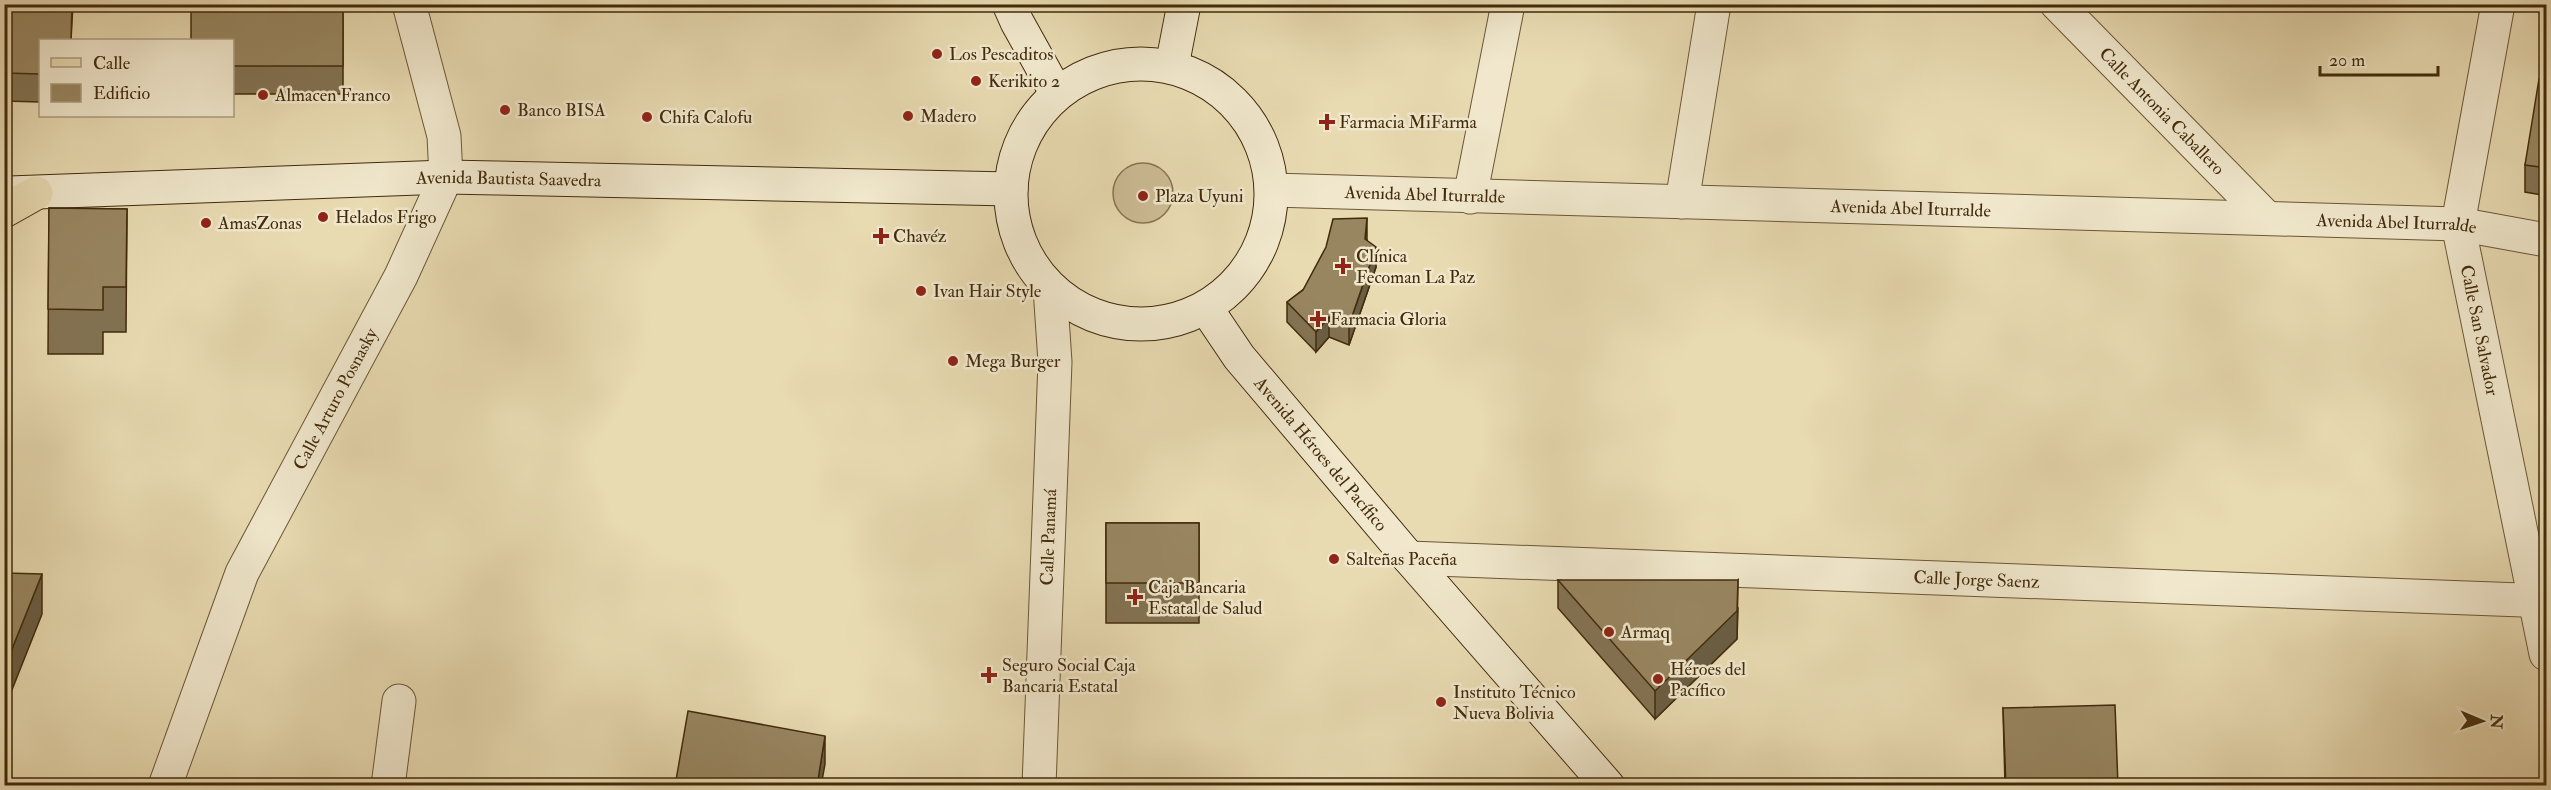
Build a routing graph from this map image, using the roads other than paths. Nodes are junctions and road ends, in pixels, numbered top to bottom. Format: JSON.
{"nodes":[{"id":1,"x":409,"y":4,"type":"edge"},
{"id":2,"x":1009,"y":4,"type":"edge"},
{"id":3,"x":1184,"y":4,"type":"edge"},
{"id":4,"x":1508,"y":4,"type":"edge"},
{"id":5,"x":1714,"y":4,"type":"edge"},
{"id":6,"x":2057,"y":4,"type":"edge"},
{"id":7,"x":2498,"y":4,"type":"edge"},
{"id":8,"x":1172,"y":66,"type":"junction"},
{"id":9,"x":1057,"y":94,"type":"junction"},
{"id":10,"x":446,"y":177,"type":"junction"},
{"id":11,"x":1011,"y":189,"type":"junction"},
{"id":12,"x":1272,"y":190,"type":"junction"},
{"id":13,"x":20,"y":193,"type":"edge"},
{"id":14,"x":1470,"y":197,"type":"junction"},
{"id":15,"x":1682,"y":202,"type":"junction"},
{"id":16,"x":4,"y":211,"type":"edge"},
{"id":17,"x":2267,"y":218,"type":"junction"},
{"id":18,"x":2458,"y":224,"type":"junction"},
{"id":19,"x":2547,"y":240,"type":"edge"},
{"id":20,"x":1050,"y":288,"type":"junction"},
{"id":21,"x":1206,"y":308,"type":"junction"},
{"id":22,"x":1409,"y":558,"type":"junction"},
{"id":23,"x":2541,"y":600,"type":"edge"},
{"id":24,"x":2547,"y":654,"type":"edge"},
{"id":25,"x":399,"y":701,"type":"dead end"},
{"id":26,"x":165,"y":786,"type":"edge"},
{"id":27,"x":388,"y":786,"type":"edge"},
{"id":28,"x":1039,"y":786,"type":"edge"},
{"id":29,"x":1608,"y":786,"type":"edge"}],
"edges":[{"from":1,"to":10,"type":"street","name":"Calle Arturo Posnasky"},
{"from":2,"to":9,"type":"street"},
{"from":3,"to":8,"type":"street"},
{"from":4,"to":14,"type":"street"},
{"from":5,"to":15,"type":"street"},
{"from":6,"to":17,"type":"street","name":"Calle Antonia Caballero"},
{"from":7,"to":18,"type":"street","name":"Calle San Salvador"},
{"from":8,"to":9,"type":"street"},
{"from":8,"to":12,"type":"street"},
{"from":9,"to":11,"type":"street"},
{"from":10,"to":11,"type":"street","name":"Avenida Bautista Saavedra"},
{"from":10,"to":13,"type":"street","name":"Avenida Bautista Saavedra"},
{"from":10,"to":26,"type":"street","name":"Calle Arturo Posnasky"},
{"from":11,"to":20,"type":"street"},
{"from":12,"to":14,"type":"street","name":"Avenida Abel Iturralde"},
{"from":12,"to":21,"type":"street"},
{"from":13,"to":16,"type":"main road"},
{"from":14,"to":15,"type":"street","name":"Avenida Abel Iturralde"},
{"from":15,"to":17,"type":"street","name":"Avenida Abel Iturralde"},
{"from":17,"to":18,"type":"street","name":"Avenida Abel Iturralde"},
{"from":18,"to":19,"type":"street","name":"Avenida Abel Iturralde"},
{"from":18,"to":23,"type":"street","name":"Calle San Salvador"},
{"from":20,"to":21,"type":"street"},
{"from":20,"to":28,"type":"street","name":"Calle Panamá"},
{"from":21,"to":22,"type":"street","name":"Avenida Héroes del Pacífico"},
{"from":22,"to":23,"type":"street","name":"Calle Jorge Saenz"},
{"from":22,"to":29,"type":"street","name":"Avenida Héroes del Pacífico"},
{"from":23,"to":24,"type":"street","name":"Calle San Salvador"},
{"from":25,"to":27,"type":"street"}]}
